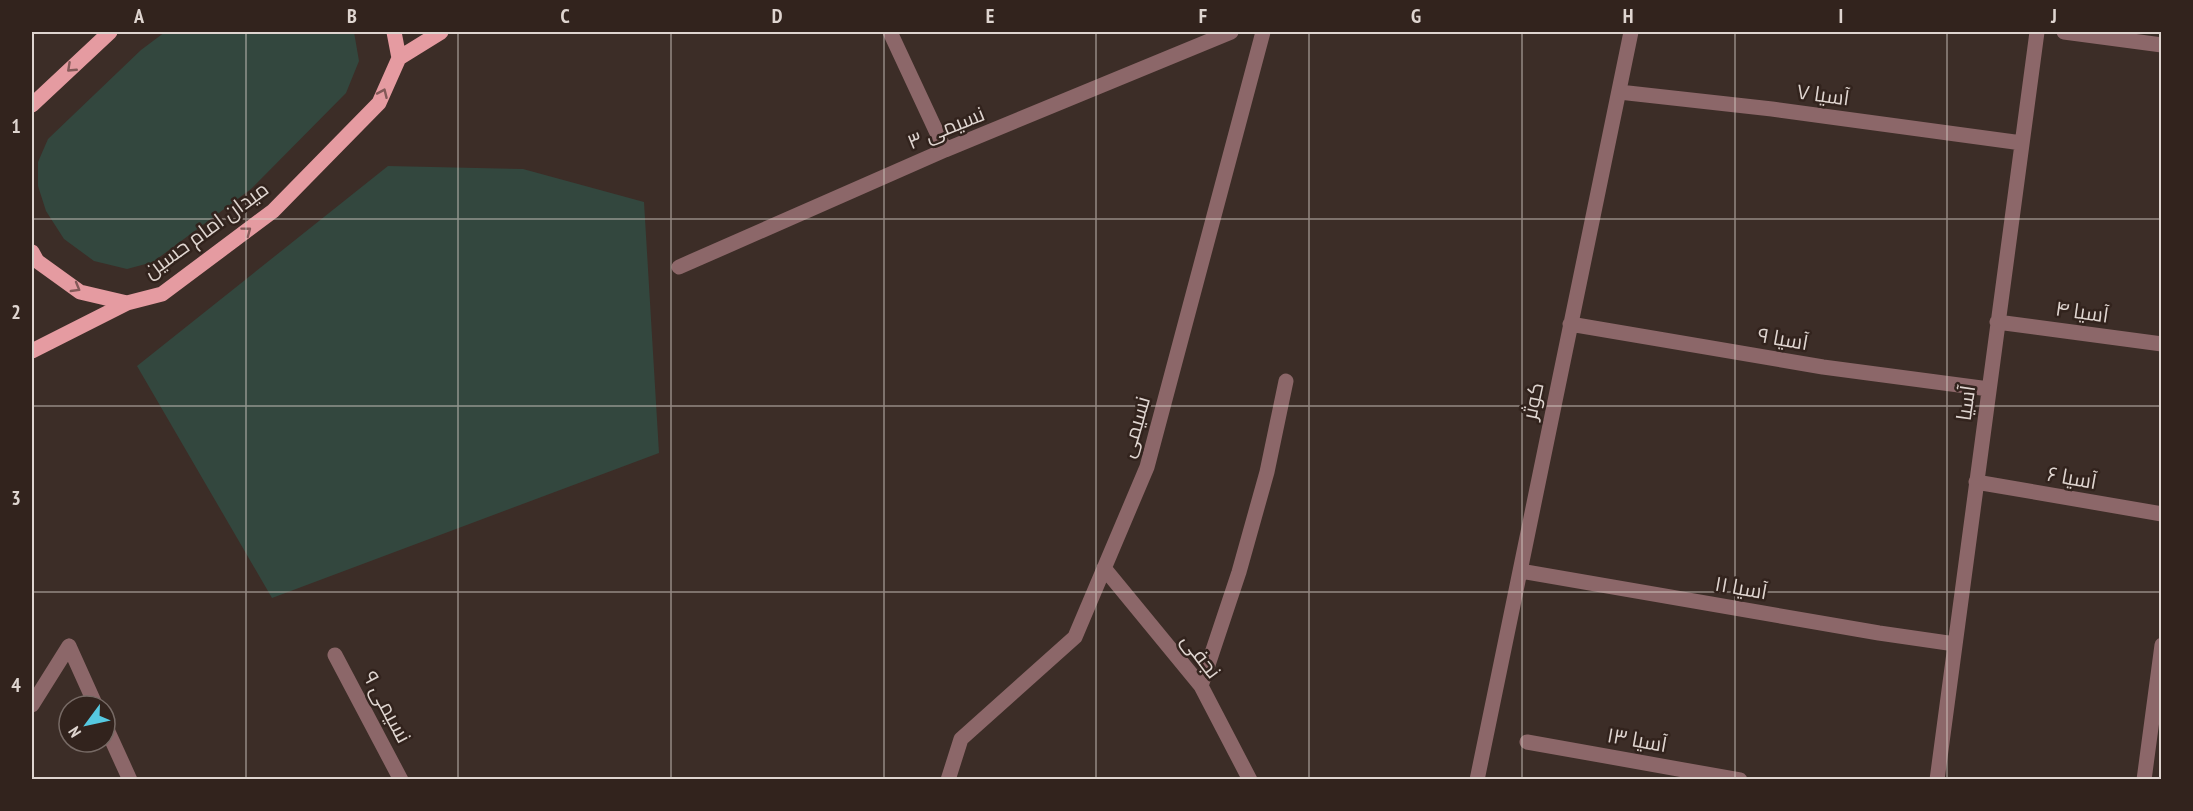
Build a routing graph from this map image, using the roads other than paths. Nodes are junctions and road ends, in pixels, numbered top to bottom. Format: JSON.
{"nodes":[{"id":1,"x":110,"y":32,"type":"edge"},
{"id":2,"x":394,"y":32,"type":"edge"},
{"id":3,"x":441,"y":32,"type":"edge"},
{"id":4,"x":890,"y":32,"type":"edge"},
{"id":5,"x":1231,"y":32,"type":"edge"},
{"id":6,"x":1263,"y":32,"type":"edge"},
{"id":7,"x":1631,"y":32,"type":"edge"},
{"id":8,"x":2037,"y":32,"type":"edge"},
{"id":9,"x":2064,"y":32,"type":"edge"},
{"id":10,"x":1195,"y":38,"type":"edge"},
{"id":11,"x":2162,"y":45,"type":"edge"},
{"id":12,"x":399,"y":58,"type":"junction"},
{"id":13,"x":1619,"y":92,"type":"junction"},
{"id":14,"x":32,"y":105,"type":"edge"},
{"id":15,"x":2022,"y":143,"type":"junction"},
{"id":16,"x":945,"y":150,"type":"junction"},
{"id":17,"x":32,"y":252,"type":"edge"},
{"id":18,"x":679,"y":267,"type":"dead end"},
{"id":19,"x":127,"y":303,"type":"junction"},
{"id":20,"x":1997,"y":322,"type":"junction"},
{"id":21,"x":1570,"y":324,"type":"junction"},
{"id":22,"x":2162,"y":344,"type":"edge"},
{"id":23,"x":32,"y":351,"type":"edge"},
{"id":24,"x":1286,"y":381,"type":"dead end"},
{"id":25,"x":1989,"y":389,"type":"junction"},
{"id":26,"x":1976,"y":482,"type":"junction"},
{"id":27,"x":2162,"y":514,"type":"edge"},
{"id":28,"x":1104,"y":568,"type":"junction"},
{"id":29,"x":1520,"y":571,"type":"junction"},
{"id":30,"x":1955,"y":644,"type":"junction"},
{"id":31,"x":2162,"y":645,"type":"edge"},
{"id":32,"x":335,"y":655,"type":"dead end"},
{"id":33,"x":1201,"y":687,"type":"junction"},
{"id":34,"x":91,"y":694,"type":"edge"},
{"id":35,"x":32,"y":705,"type":"edge"},
{"id":36,"x":1527,"y":742,"type":"dead end"},
{"id":37,"x":117,"y":751,"type":"edge"},
{"id":38,"x":954,"y":762,"type":"junction"},
{"id":39,"x":130,"y":780,"type":"edge"},
{"id":40,"x":401,"y":780,"type":"edge"},
{"id":41,"x":948,"y":780,"type":"edge"},
{"id":42,"x":963,"y":780,"type":"edge"},
{"id":43,"x":1250,"y":780,"type":"edge"},
{"id":44,"x":1477,"y":780,"type":"edge"},
{"id":45,"x":1740,"y":780,"type":"edge"},
{"id":46,"x":1937,"y":780,"type":"edge"},
{"id":47,"x":2144,"y":780,"type":"edge"}],
"edges":[{"from":1,"to":14,"type":"main road","one_way":true},
{"from":2,"to":12,"type":"main road"},
{"from":3,"to":12,"type":"main road"},
{"from":4,"to":16,"type":"street"},
{"from":5,"to":10,"type":"street","name":"نسیمی ۳"},
{"from":6,"to":28,"type":"street","name":"نسیمی"},
{"from":7,"to":13,"type":"street","name":"کوثر"},
{"from":8,"to":15,"type":"street","name":"آسیا"},
{"from":9,"to":11,"type":"street"},
{"from":10,"to":16,"type":"street","name":"نسیمی ۳"},
{"from":19,"to":12,"type":"main road","name":"میدان امام حسین","one_way":true},
{"from":13,"to":15,"type":"street","name":"آسیا ۷"},
{"from":13,"to":21,"type":"street","name":"کوثر"},
{"from":15,"to":20,"type":"street","name":"آسیا"},
{"from":16,"to":18,"type":"street","name":"نسیمی ۳"},
{"from":17,"to":19,"type":"main road","name":"میدان امام حسین","one_way":true},
{"from":19,"to":23,"type":"main road"},
{"from":20,"to":22,"type":"street","name":"آسیا ۴"},
{"from":20,"to":25,"type":"street","name":"آسیا"},
{"from":21,"to":25,"type":"street","name":"آسیا ۹"},
{"from":21,"to":29,"type":"street","name":"کوثر"},
{"from":24,"to":33,"type":"street"},
{"from":25,"to":26,"type":"street","name":"آسیا"},
{"from":26,"to":27,"type":"street","name":"آسیا ۶"},
{"from":26,"to":30,"type":"street","name":"آسیا"},
{"from":28,"to":33,"type":"street","name":"نجفی"},
{"from":28,"to":38,"type":"street","name":"نسیمی"},
{"from":29,"to":30,"type":"street","name":"آسیا ۱۱"},
{"from":29,"to":44,"type":"street","name":"کوثر"},
{"from":30,"to":46,"type":"street","name":"آسیا"},
{"from":31,"to":47,"type":"street"},
{"from":32,"to":40,"type":"street","name":"نسیمی ۹"},
{"from":33,"to":43,"type":"street","name":"نجفی"},
{"from":34,"to":35,"type":"street"},
{"from":36,"to":45,"type":"street","name":"آسیا ۱۳"},
{"from":37,"to":39,"type":"street"},
{"from":38,"to":41,"type":"street","name":"نسیمی"},
{"from":38,"to":42,"type":"street"}]}
